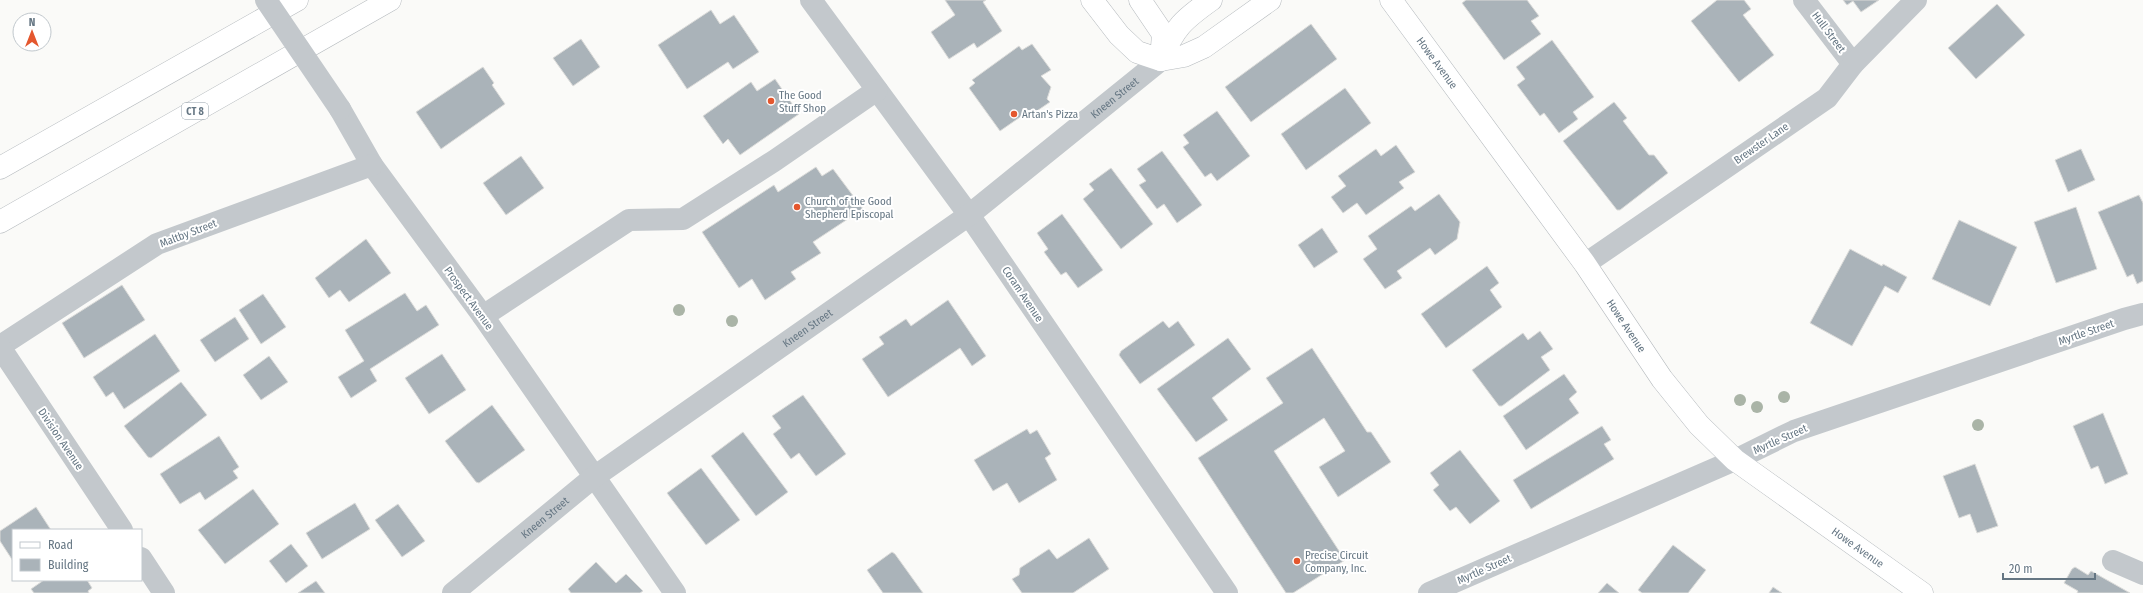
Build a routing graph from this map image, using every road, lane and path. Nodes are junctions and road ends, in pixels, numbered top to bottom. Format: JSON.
{"nodes":[{"id":1,"x":266,"y":0,"type":"edge"},
{"id":2,"x":297,"y":0,"type":"edge"},
{"id":3,"x":390,"y":0,"type":"edge"},
{"id":4,"x":811,"y":0,"type":"edge"},
{"id":5,"x":1092,"y":0,"type":"edge"},
{"id":6,"x":1140,"y":0,"type":"edge"},
{"id":7,"x":1211,"y":0,"type":"edge"},
{"id":8,"x":1270,"y":0,"type":"edge"},
{"id":9,"x":1391,"y":0,"type":"edge"},
{"id":10,"x":1804,"y":0,"type":"edge"},
{"id":11,"x":1916,"y":0,"type":"edge"},
{"id":12,"x":1160,"y":60,"type":"junction"},
{"id":13,"x":1853,"y":64,"type":"junction"},
{"id":14,"x":877,"y":90,"type":"junction"},
{"id":15,"x":372,"y":165,"type":"junction"},
{"id":16,"x":0,"y":168,"type":"edge"},
{"id":17,"x":969,"y":215,"type":"junction"},
{"id":18,"x":0,"y":222,"type":"edge"},
{"id":19,"x":1586,"y":264,"type":"junction"},
{"id":20,"x":2143,"y":314,"type":"edge"},
{"id":21,"x":483,"y":316,"type":"junction"},
{"id":22,"x":0,"y":346,"type":"edge"},
{"id":23,"x":1735,"y":460,"type":"junction"},
{"id":24,"x":594,"y":477,"type":"junction"},
{"id":25,"x":121,"y":529,"type":"edge"},
{"id":26,"x":142,"y":560,"type":"edge"},
{"id":27,"x":2113,"y":561,"type":"dead end"},
{"id":28,"x":2143,"y":574,"type":"edge"},
{"id":29,"x":164,"y":593,"type":"edge"},
{"id":30,"x":454,"y":593,"type":"edge"},
{"id":31,"x":675,"y":593,"type":"edge"},
{"id":32,"x":1227,"y":593,"type":"edge"},
{"id":33,"x":1429,"y":593,"type":"edge"},
{"id":34,"x":1922,"y":593,"type":"edge"}],
"edges":[{"from":1,"to":15,"type":"street","name":"Prospect Avenue","bridge":true},
{"from":2,"to":16,"type":"main road"},
{"from":3,"to":18,"type":"main road","number":"CT 8"},
{"from":4,"to":14,"type":"street","name":"Coram Avenue"},
{"from":5,"to":12,"type":"main road"},
{"from":6,"to":12,"type":"main road"},
{"from":7,"to":12,"type":"main road","name":"Kneen Street"},
{"from":8,"to":12,"type":"main road","name":"Kneen Street"},
{"from":9,"to":19,"type":"main road","name":"Howe Avenue"},
{"from":10,"to":13,"type":"street","name":"Hull Street"},
{"from":11,"to":13,"type":"street","name":"Brewster Lane"},
{"from":12,"to":17,"type":"street","name":"Kneen Street"},
{"from":13,"to":19,"type":"street","name":"Brewster Lane"},
{"from":14,"to":17,"type":"street","name":"Coram Avenue"},
{"from":14,"to":21,"type":"street"},
{"from":15,"to":21,"type":"street","name":"Prospect Avenue"},
{"from":15,"to":22,"type":"street","name":"Maltby Street"},
{"from":17,"to":24,"type":"street","name":"Kneen Street"},
{"from":17,"to":32,"type":"street","name":"Coram Avenue"},
{"from":19,"to":23,"type":"main road","name":"Howe Avenue"},
{"from":20,"to":23,"type":"street","name":"Myrtle Street"},
{"from":21,"to":24,"type":"street","name":"Prospect Avenue"},
{"from":22,"to":25,"type":"street","name":"Division Avenue"},
{"from":23,"to":33,"type":"street","name":"Myrtle Street"},
{"from":23,"to":34,"type":"main road","name":"Howe Avenue"},
{"from":24,"to":30,"type":"street","name":"Kneen Street"},
{"from":24,"to":31,"type":"street","name":"Prospect Avenue"},
{"from":26,"to":29,"type":"street"},
{"from":27,"to":28,"type":"street"}]}
